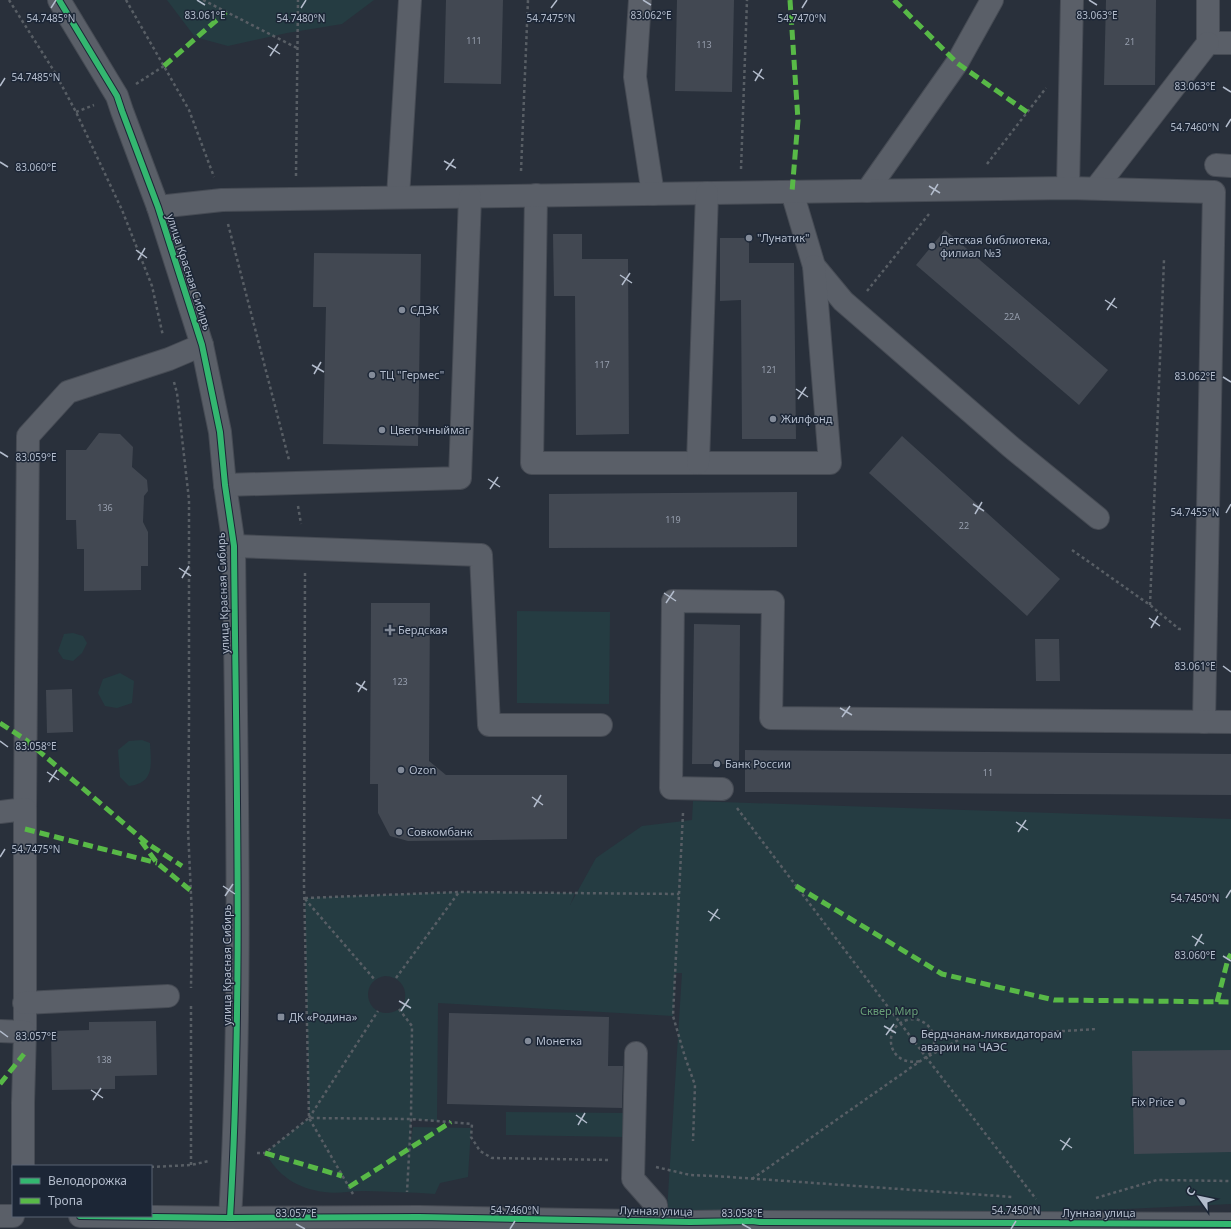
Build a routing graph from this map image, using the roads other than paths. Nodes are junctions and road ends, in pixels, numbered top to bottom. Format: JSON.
{"nodes":[{"id":1,"x":59,"y":0,"type":"edge"},
{"id":2,"x":410,"y":0,"type":"edge"},
{"id":3,"x":640,"y":0,"type":"edge"},
{"id":4,"x":992,"y":0,"type":"edge"},
{"id":5,"x":1072,"y":0,"type":"edge"},
{"id":6,"x":1208,"y":0,"type":"edge"},
{"id":7,"x":1208,"y":43,"type":"junction"},
{"id":8,"x":1231,"y":43,"type":"edge"},
{"id":9,"x":1068,"y":188,"type":"junction"},
{"id":10,"x":1096,"y":188,"type":"junction"},
{"id":11,"x":868,"y":191,"type":"junction"},
{"id":12,"x":792,"y":192,"type":"junction"},
{"id":13,"x":707,"y":193,"type":"junction"},
{"id":14,"x":653,"y":194,"type":"junction"},
{"id":15,"x":470,"y":196,"type":"junction"},
{"id":16,"x":528,"y":196,"type":"junction"},
{"id":17,"x":398,"y":198,"type":"junction"},
{"id":18,"x":158,"y":207,"type":"junction"},
{"id":19,"x":814,"y":266,"type":"junction"},
{"id":20,"x":202,"y":346,"type":"junction"},
{"id":21,"x":698,"y":463,"type":"junction"},
{"id":22,"x":225,"y":486,"type":"junction"},
{"id":23,"x":1098,"y":518,"type":"dead end"},
{"id":24,"x":234,"y":546,"type":"junction"},
{"id":25,"x":1204,"y":722,"type":"junction"},
{"id":26,"x":1231,"y":722,"type":"edge"},
{"id":27,"x":601,"y":724,"type":"dead end"},
{"id":28,"x":722,"y":789,"type":"road end"},
{"id":29,"x":25,"y":809,"type":"junction"},
{"id":30,"x":0,"y":812,"type":"edge"},
{"id":31,"x":168,"y":996,"type":"dead end"},
{"id":32,"x":24,"y":1003,"type":"junction"},
{"id":33,"x":0,"y":1031,"type":"edge"},
{"id":34,"x":24,"y":1032,"type":"junction"},
{"id":35,"x":636,"y":1053,"type":"dead end"},
{"id":36,"x":24,"y":1165,"type":"edge"},
{"id":37,"x":0,"y":1216,"type":"edge"},
{"id":38,"x":12,"y":1216,"type":"edge"},
{"id":39,"x":76,"y":1217,"type":"edge"},
{"id":40,"x":152,"y":1217,"type":"edge"},
{"id":41,"x":230,"y":1218,"type":"junction"},
{"id":42,"x":657,"y":1220,"type":"junction"},
{"id":43,"x":1231,"y":1224,"type":"edge"},
{"id":44,"x":760,"y":1226,"type":"edge"},
{"id":45,"x":1114,"y":1226,"type":"edge"},
{"id":46,"x":76,"y":1229,"type":"edge"}],
"edges":[{"from":1,"to":18,"type":"street","name":"улица Красная Сибирь"},
{"from":2,"to":17,"type":"street"},
{"from":3,"to":14,"type":"street"},
{"from":4,"to":11,"type":"street"},
{"from":5,"to":9,"type":"street"},
{"from":6,"to":7,"type":"street"},
{"from":7,"to":8,"type":"street"},
{"from":7,"to":10,"type":"street"},
{"from":9,"to":10,"type":"street"},
{"from":9,"to":11,"type":"street"},
{"from":10,"to":25,"type":"street"},
{"from":11,"to":12,"type":"street"},
{"from":12,"to":13,"type":"street"},
{"from":12,"to":19,"type":"street"},
{"from":13,"to":14,"type":"street"},
{"from":13,"to":21,"type":"street"},
{"from":14,"to":16,"type":"street"},
{"from":15,"to":16,"type":"street"},
{"from":15,"to":17,"type":"street"},
{"from":15,"to":22,"type":"street"},
{"from":16,"to":21,"type":"street"},
{"from":17,"to":18,"type":"street"},
{"from":18,"to":20,"type":"street","name":"улица Красная Сибирь"},
{"from":19,"to":21,"type":"street"},
{"from":19,"to":23,"type":"street"},
{"from":20,"to":22,"type":"street","name":"улица Красная Сибирь"},
{"from":20,"to":29,"type":"street"},
{"from":22,"to":24,"type":"street","name":"улица Красная Сибирь"},
{"from":24,"to":27,"type":"street"},
{"from":24,"to":41,"type":"street","name":"улица Красная Сибирь"},
{"from":25,"to":26,"type":"street"},
{"from":25,"to":28,"type":"street"},
{"from":29,"to":30,"type":"street"},
{"from":29,"to":32,"type":"street"},
{"from":31,"to":32,"type":"street"},
{"from":32,"to":34,"type":"street"},
{"from":33,"to":34,"type":"street"},
{"from":34,"to":36,"type":"street"},
{"from":35,"to":42,"type":"street"},
{"from":37,"to":38,"type":"street"},
{"from":39,"to":46,"type":"street"},
{"from":40,"to":41,"type":"street","name":"Лунная улица"},
{"from":41,"to":42,"type":"street","name":"Лунная улица"},
{"from":42,"to":44,"type":"street","name":"Лунная улица"},
{"from":43,"to":45,"type":"street","name":"Лунная улица"},
{"from":44,"to":45,"type":"street","name":"Лунная улица"}]}
